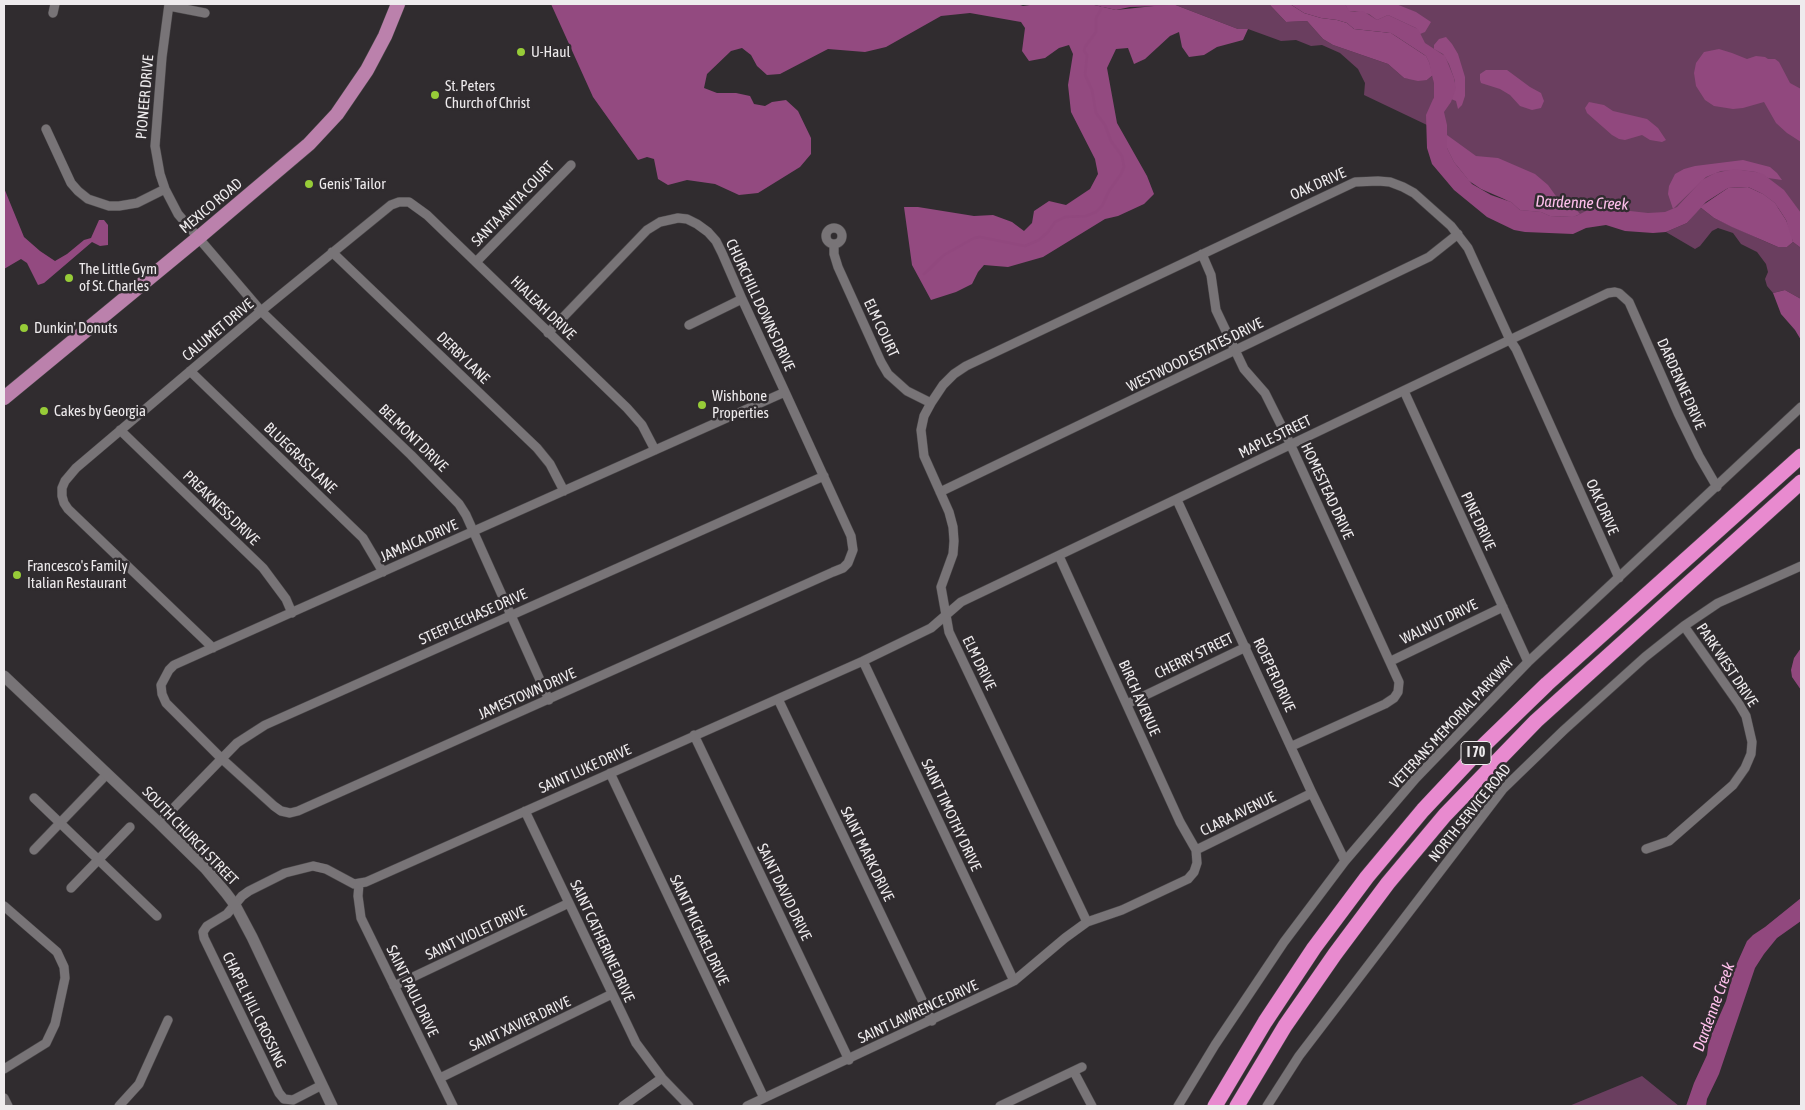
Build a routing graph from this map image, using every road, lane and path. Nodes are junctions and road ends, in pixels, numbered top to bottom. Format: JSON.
{"nodes":[{"id":1,"x":398,"y":4,"type":"edge"},
{"id":2,"x":169,"y":5,"type":"edge"},
{"id":3,"x":205,"y":13,"type":"dead end"},
{"id":4,"x":46,"y":129,"type":"dead end"},
{"id":5,"x":571,"y":165,"type":"dead end"},
{"id":6,"x":165,"y":189,"type":"junction"},
{"id":7,"x":399,"y":202,"type":"joint"},
{"id":8,"x":1458,"y":234,"type":"junction"},
{"id":9,"x":198,"y":238,"type":"junction"},
{"id":10,"x":834,"y":244,"type":"dead end"},
{"id":11,"x":332,"y":252,"type":"junction"},
{"id":12,"x":1202,"y":254,"type":"junction"},
{"id":13,"x":476,"y":262,"type":"junction"},
{"id":14,"x":1619,"y":293,"type":"joint"},
{"id":15,"x":742,"y":299,"type":"junction"},
{"id":16,"x":260,"y":311,"type":"junction"},
{"id":17,"x":689,"y":325,"type":"dead end"},
{"id":18,"x":548,"y":333,"type":"junction"},
{"id":19,"x":1510,"y":340,"type":"junction"},
{"id":20,"x":1236,"y":351,"type":"junction"},
{"id":21,"x":190,"y":371,"type":"junction"},
{"id":22,"x":1404,"y":391,"type":"junction"},
{"id":23,"x":785,"y":392,"type":"junction"},
{"id":24,"x":4,"y":398,"type":"edge"},
{"id":25,"x":931,"y":403,"type":"junction"},
{"id":26,"x":1801,"y":407,"type":"edge"},
{"id":27,"x":120,"y":430,"type":"junction"},
{"id":28,"x":1291,"y":445,"type":"junction"},
{"id":29,"x":655,"y":450,"type":"junction"},
{"id":30,"x":1801,"y":456,"type":"edge"},
{"id":31,"x":824,"y":476,"type":"junction"},
{"id":32,"x":1801,"y":482,"type":"edge"},
{"id":33,"x":1717,"y":487,"type":"junction"},
{"id":34,"x":564,"y":491,"type":"junction"},
{"id":35,"x":940,"y":492,"type":"junction"},
{"id":36,"x":1178,"y":500,"type":"junction"},
{"id":37,"x":473,"y":532,"type":"junction"},
{"id":38,"x":852,"y":556,"type":"joint"},
{"id":39,"x":1059,"y":556,"type":"junction"},
{"id":40,"x":1801,"y":566,"type":"edge"},
{"id":41,"x":383,"y":572,"type":"junction"},
{"id":42,"x":1619,"y":578,"type":"junction"},
{"id":43,"x":1503,"y":607,"type":"junction"},
{"id":44,"x":292,"y":613,"type":"junction"},
{"id":45,"x":946,"y":614,"type":"junction"},
{"id":46,"x":511,"y":615,"type":"junction"},
{"id":47,"x":1684,"y":626,"type":"junction"},
{"id":48,"x":1246,"y":647,"type":"junction"},
{"id":49,"x":213,"y":648,"type":"junction"},
{"id":50,"x":863,"y":661,"type":"junction"},
{"id":51,"x":1391,"y":661,"type":"junction"},
{"id":52,"x":1528,"y":662,"type":"junction"},
{"id":53,"x":4,"y":676,"type":"edge"},
{"id":54,"x":778,"y":698,"type":"junction"},
{"id":55,"x":549,"y":700,"type":"junction"},
{"id":56,"x":1127,"y":704,"type":"junction"},
{"id":57,"x":694,"y":735,"type":"junction"},
{"id":58,"x":1292,"y":746,"type":"junction"},
{"id":59,"x":221,"y":758,"type":"junction"},
{"id":60,"x":610,"y":773,"type":"junction"},
{"id":61,"x":107,"y":774,"type":"junction"},
{"id":62,"x":1312,"y":794,"type":"junction"},
{"id":63,"x":34,"y":798,"type":"dead end"},
{"id":64,"x":525,"y":811,"type":"junction"},
{"id":65,"x":60,"y":823,"type":"junction"},
{"id":66,"x":159,"y":823,"type":"junction"},
{"id":67,"x":130,"y":826,"type":"dead end"},
{"id":68,"x":1646,"y":849,"type":"dead end"},
{"id":69,"x":34,"y":850,"type":"dead end"},
{"id":70,"x":1196,"y":850,"type":"junction"},
{"id":71,"x":98,"y":860,"type":"junction"},
{"id":72,"x":1345,"y":861,"type":"junction"},
{"id":73,"x":358,"y":884,"type":"junction"},
{"id":74,"x":71,"y":888,"type":"dead end"},
{"id":75,"x":569,"y":903,"type":"junction"},
{"id":76,"x":235,"y":905,"type":"junction"},
{"id":77,"x":4,"y":906,"type":"edge"},
{"id":78,"x":157,"y":916,"type":"dead end"},
{"id":79,"x":1087,"y":922,"type":"junction"},
{"id":80,"x":1014,"y":981,"type":"junction"},
{"id":81,"x":394,"y":986,"type":"junction"},
{"id":82,"x":612,"y":994,"type":"junction"},
{"id":83,"x":168,"y":1020,"type":"dead end"},
{"id":84,"x":932,"y":1021,"type":"junction"},
{"id":85,"x":849,"y":1060,"type":"junction"},
{"id":86,"x":4,"y":1069,"type":"edge"},
{"id":87,"x":440,"y":1078,"type":"junction"},
{"id":88,"x":662,"y":1078,"type":"junction"},
{"id":89,"x":322,"y":1086,"type":"junction"},
{"id":90,"x":4,"y":1098,"type":"edge"},
{"id":91,"x":764,"y":1098,"type":"junction"},
{"id":92,"x":8,"y":1106,"type":"edge"},
{"id":93,"x":119,"y":1106,"type":"edge"},
{"id":94,"x":332,"y":1106,"type":"edge"},
{"id":95,"x":453,"y":1106,"type":"edge"},
{"id":96,"x":623,"y":1106,"type":"edge"},
{"id":97,"x":689,"y":1106,"type":"edge"},
{"id":98,"x":746,"y":1106,"type":"edge"},
{"id":99,"x":1000,"y":1106,"type":"edge"},
{"id":100,"x":1092,"y":1106,"type":"edge"},
{"id":101,"x":1178,"y":1106,"type":"edge"},
{"id":102,"x":1215,"y":1106,"type":"edge"},
{"id":103,"x":1237,"y":1106,"type":"edge"},
{"id":104,"x":1267,"y":1106,"type":"edge"}],
"edges":[{"from":1,"to":9,"type":"main road","name":"MEXICO ROAD"},
{"from":2,"to":3,"type":"street","name":"PIONEER DRIVE"},
{"from":2,"to":6,"type":"street","name":"PIONEER DRIVE"},
{"from":4,"to":6,"type":"street"},
{"from":5,"to":13,"type":"street","name":"SANTA ANITA COURT"},
{"from":6,"to":9,"type":"street","name":"PIONEER DRIVE"},
{"from":7,"to":11,"type":"street","name":"CALUMET DRIVE"},
{"from":7,"to":13,"type":"street","name":"HIALEAH DRIVE"},
{"from":8,"to":12,"type":"street","name":"OAK DRIVE"},
{"from":8,"to":19,"type":"street","name":"OAK DRIVE"},
{"from":8,"to":20,"type":"street","name":"WESTWOOD ESTATES DRIVE"},
{"from":9,"to":16,"type":"street","name":"BELMONT DRIVE"},
{"from":9,"to":24,"type":"main road","name":"MEXICO ROAD"},
{"from":10,"to":25,"type":"street","name":"ELM COURT"},
{"from":11,"to":16,"type":"street","name":"CALUMET DRIVE"},
{"from":11,"to":34,"type":"street","name":"DERBY LANE"},
{"from":12,"to":20,"type":"street","name":"HOMESTEAD DRIVE"},
{"from":12,"to":25,"type":"street","name":"OAK DRIVE"},
{"from":13,"to":18,"type":"street","name":"HIALEAH DRIVE"},
{"from":14,"to":19,"type":"street","name":"MAPLE STREET"},
{"from":14,"to":33,"type":"street","name":"DARDENNE DRIVE"},
{"from":15,"to":17,"type":"street"},
{"from":15,"to":18,"type":"street","name":"CHURCHILL DOWNS DRIVE"},
{"from":15,"to":23,"type":"street","name":"CHURCHILL DOWNS DRIVE"},
{"from":16,"to":21,"type":"street","name":"CALUMET DRIVE"},
{"from":16,"to":37,"type":"street","name":"BELMONT DRIVE"},
{"from":18,"to":29,"type":"street","name":"HIALEAH DRIVE"},
{"from":19,"to":22,"type":"street","name":"MAPLE STREET"},
{"from":19,"to":42,"type":"street","name":"OAK DRIVE"},
{"from":20,"to":28,"type":"street","name":"HOMESTEAD DRIVE"},
{"from":20,"to":35,"type":"street","name":"WESTWOOD ESTATES DRIVE"},
{"from":21,"to":27,"type":"street","name":"CALUMET DRIVE"},
{"from":21,"to":41,"type":"street","name":"BLUEGRASS LANE"},
{"from":22,"to":28,"type":"street","name":"MAPLE STREET"},
{"from":22,"to":43,"type":"street","name":"PINE DRIVE"},
{"from":23,"to":29,"type":"street","name":"JAMAICA DRIVE"},
{"from":23,"to":31,"type":"street","name":"CHURCHILL DOWNS DRIVE"},
{"from":25,"to":35,"type":"street","name":"ELM DRIVE"},
{"from":26,"to":33,"type":"street","name":"VETERANS MEMORIAL PARKWAY"},
{"from":27,"to":44,"type":"street","name":"PREAKNESS DRIVE"},
{"from":27,"to":49,"type":"street","name":"CALUMET DRIVE"},
{"from":28,"to":36,"type":"street","name":"MAPLE STREET"},
{"from":28,"to":51,"type":"street","name":"HOMESTEAD DRIVE"},
{"from":29,"to":34,"type":"street","name":"JAMAICA DRIVE"},
{"from":30,"to":102,"type":"highway","number":"I 70"},
{"from":31,"to":38,"type":"street","name":"CHURCHILL DOWNS DRIVE"},
{"from":31,"to":46,"type":"street","name":"STEEPLECHASE DRIVE"},
{"from":32,"to":103,"type":"highway","number":"I 70"},
{"from":33,"to":42,"type":"street","name":"VETERANS MEMORIAL PARKWAY"},
{"from":34,"to":37,"type":"street","name":"JAMAICA DRIVE"},
{"from":35,"to":45,"type":"street","name":"ELM DRIVE"},
{"from":36,"to":39,"type":"street","name":"MAPLE STREET"},
{"from":36,"to":48,"type":"street","name":"ROEPER DRIVE"},
{"from":37,"to":41,"type":"street","name":"JAMAICA DRIVE"},
{"from":37,"to":46,"type":"street","name":"BELMONT DRIVE"},
{"from":38,"to":55,"type":"street","name":"JAMESTOWN DRIVE"},
{"from":39,"to":45,"type":"street","name":"MAPLE STREET"},
{"from":39,"to":56,"type":"street","name":"BIRCH AVENUE"},
{"from":40,"to":47,"type":"street","name":"NORTH SERVICE ROAD"},
{"from":41,"to":44,"type":"street","name":"JAMAICA DRIVE"},
{"from":42,"to":52,"type":"street","name":"VETERANS MEMORIAL PARKWAY"},
{"from":43,"to":51,"type":"street","name":"WALNUT DRIVE"},
{"from":43,"to":52,"type":"street","name":"PINE DRIVE"},
{"from":44,"to":49,"type":"street","name":"JAMAICA DRIVE"},
{"from":45,"to":50,"type":"street","name":"SAINT LUKE DRIVE"},
{"from":45,"to":79,"type":"street","name":"ELM DRIVE"},
{"from":46,"to":55,"type":"street","name":"BELMONT DRIVE"},
{"from":46,"to":59,"type":"street","name":"STEEPLECHASE DRIVE"},
{"from":47,"to":68,"type":"street","name":"PARK WEST DRIVE"},
{"from":47,"to":104,"type":"street","name":"NORTH SERVICE ROAD"},
{"from":48,"to":56,"type":"street","name":"CHERRY STREET"},
{"from":48,"to":58,"type":"street","name":"ROEPER DRIVE"},
{"from":49,"to":59,"type":"street","name":"JAMAICA DRIVE"},
{"from":50,"to":54,"type":"street","name":"SAINT LUKE DRIVE"},
{"from":50,"to":80,"type":"street","name":"SAINT TIMOTHY DRIVE"},
{"from":51,"to":58,"type":"street","name":"WALNUT DRIVE"},
{"from":52,"to":72,"type":"street","name":"VETERANS MEMORIAL PARKWAY"},
{"from":53,"to":61,"type":"street","name":"SOUTH CHURCH STREET"},
{"from":54,"to":57,"type":"street","name":"SAINT LUKE DRIVE"},
{"from":54,"to":84,"type":"street","name":"SAINT MARK DRIVE"},
{"from":55,"to":59,"type":"street","name":"JAMESTOWN DRIVE"},
{"from":56,"to":70,"type":"street","name":"BIRCH AVENUE"},
{"from":57,"to":60,"type":"street","name":"SAINT LUKE DRIVE"},
{"from":57,"to":85,"type":"street","name":"SAINT DAVID DRIVE"},
{"from":58,"to":62,"type":"street","name":"ROEPER DRIVE"},
{"from":59,"to":66,"type":"street","name":"STEEPLECHASE DRIVE"},
{"from":60,"to":64,"type":"street","name":"SAINT LUKE DRIVE"},
{"from":60,"to":91,"type":"street","name":"SAINT MICHAEL DRIVE"},
{"from":61,"to":65,"type":"street"},
{"from":61,"to":66,"type":"street","name":"SOUTH CHURCH STREET"},
{"from":62,"to":70,"type":"street","name":"CLARA AVENUE"},
{"from":62,"to":72,"type":"street","name":"ROEPER DRIVE"},
{"from":63,"to":65,"type":"street"},
{"from":64,"to":73,"type":"street","name":"SAINT LUKE DRIVE"},
{"from":64,"to":75,"type":"street","name":"SAINT CATHERINE DRIVE"},
{"from":65,"to":69,"type":"street"},
{"from":65,"to":71,"type":"street"},
{"from":66,"to":76,"type":"street","name":"SOUTH CHURCH STREET"},
{"from":67,"to":71,"type":"street"},
{"from":70,"to":79,"type":"street","name":"CLARA AVENUE"},
{"from":71,"to":74,"type":"street"},
{"from":71,"to":78,"type":"street"},
{"from":72,"to":101,"type":"street","name":"VETERANS MEMORIAL PARKWAY"},
{"from":73,"to":76,"type":"street"},
{"from":73,"to":81,"type":"street","name":"SAINT PAUL DRIVE"},
{"from":75,"to":81,"type":"street","name":"SAINT VIOLET DRIVE"},
{"from":75,"to":82,"type":"street","name":"SAINT CATHERINE DRIVE"},
{"from":76,"to":89,"type":"street","name":"SOUTH CHURCH STREET"},
{"from":76,"to":89,"type":"street","name":"CHAPEL HILL CROSSING"},
{"from":77,"to":86,"type":"street"},
{"from":79,"to":80,"type":"street","name":"SAINT LAWRENCE DRIVE"},
{"from":80,"to":84,"type":"street","name":"SAINT LAWRENCE DRIVE"},
{"from":81,"to":87,"type":"street","name":"SAINT PAUL DRIVE"},
{"from":82,"to":87,"type":"street","name":"SAINT XAVIER DRIVE"},
{"from":82,"to":88,"type":"street","name":"SAINT CATHERINE DRIVE"},
{"from":83,"to":93,"type":"street"},
{"from":84,"to":85,"type":"street","name":"SAINT LAWRENCE DRIVE"},
{"from":85,"to":91,"type":"street","name":"SAINT LAWRENCE DRIVE"},
{"from":87,"to":95,"type":"street","name":"SAINT PAUL DRIVE"},
{"from":88,"to":96,"type":"street"},
{"from":88,"to":97,"type":"street"},
{"from":89,"to":94,"type":"street","name":"SOUTH CHURCH STREET"},
{"from":90,"to":92,"type":"street"},
{"from":91,"to":98,"type":"street","name":"SAINT LAWRENCE DRIVE"},
{"from":99,"to":100,"type":"street"}]}
